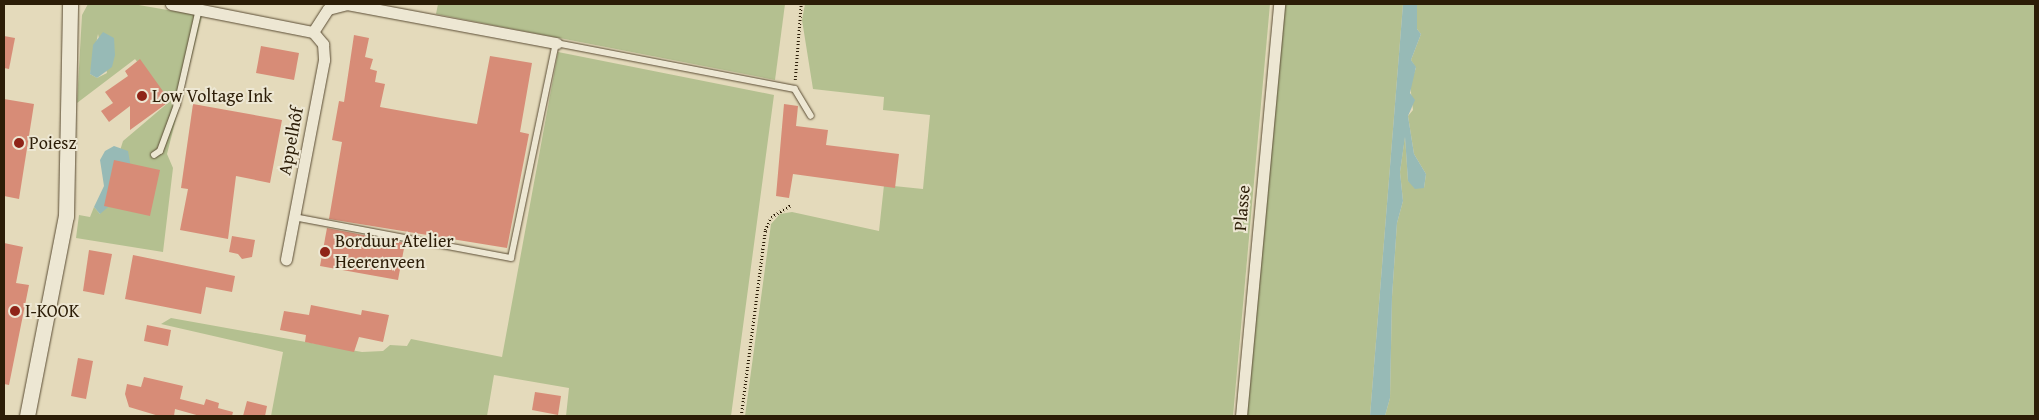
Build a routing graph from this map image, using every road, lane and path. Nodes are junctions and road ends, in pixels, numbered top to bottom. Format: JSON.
{"nodes":[{"id":1,"x":70,"y":4,"type":"edge"},
{"id":2,"x":171,"y":4,"type":"edge"},
{"id":3,"x":801,"y":4,"type":"edge"},
{"id":4,"x":1279,"y":4,"type":"edge"},
{"id":5,"x":199,"y":9,"type":"junction"},
{"id":6,"x":313,"y":32,"type":"junction"},
{"id":7,"x":556,"y":43,"type":"junction"},
{"id":8,"x":795,"y":89,"type":"junction"},
{"id":9,"x":811,"y":116,"type":"dead end"},
{"id":10,"x":154,"y":155,"type":"dead end"},
{"id":11,"x":791,"y":205,"type":"dead end"},
{"id":12,"x":294,"y":217,"type":"junction"},
{"id":13,"x":286,"y":259,"type":"dead end"},
{"id":14,"x":27,"y":416,"type":"edge"},
{"id":15,"x":741,"y":416,"type":"edge"},
{"id":16,"x":1241,"y":416,"type":"edge"}],
"edges":[{"from":1,"to":14,"type":"street"},
{"from":2,"to":5,"type":"street"},
{"from":3,"to":8,"type":"path"},
{"from":4,"to":16,"type":"street","name":"Plasse"},
{"from":5,"to":6,"type":"street"},
{"from":5,"to":10,"type":"lane"},
{"from":6,"to":7,"type":"street"},
{"from":6,"to":12,"type":"street","name":"Appelhôf"},
{"from":7,"to":8,"type":"lane"},
{"from":7,"to":12,"type":"lane"},
{"from":8,"to":9,"type":"lane"},
{"from":11,"to":15,"type":"path"},
{"from":12,"to":13,"type":"street","name":"Appelhôf"}]}
